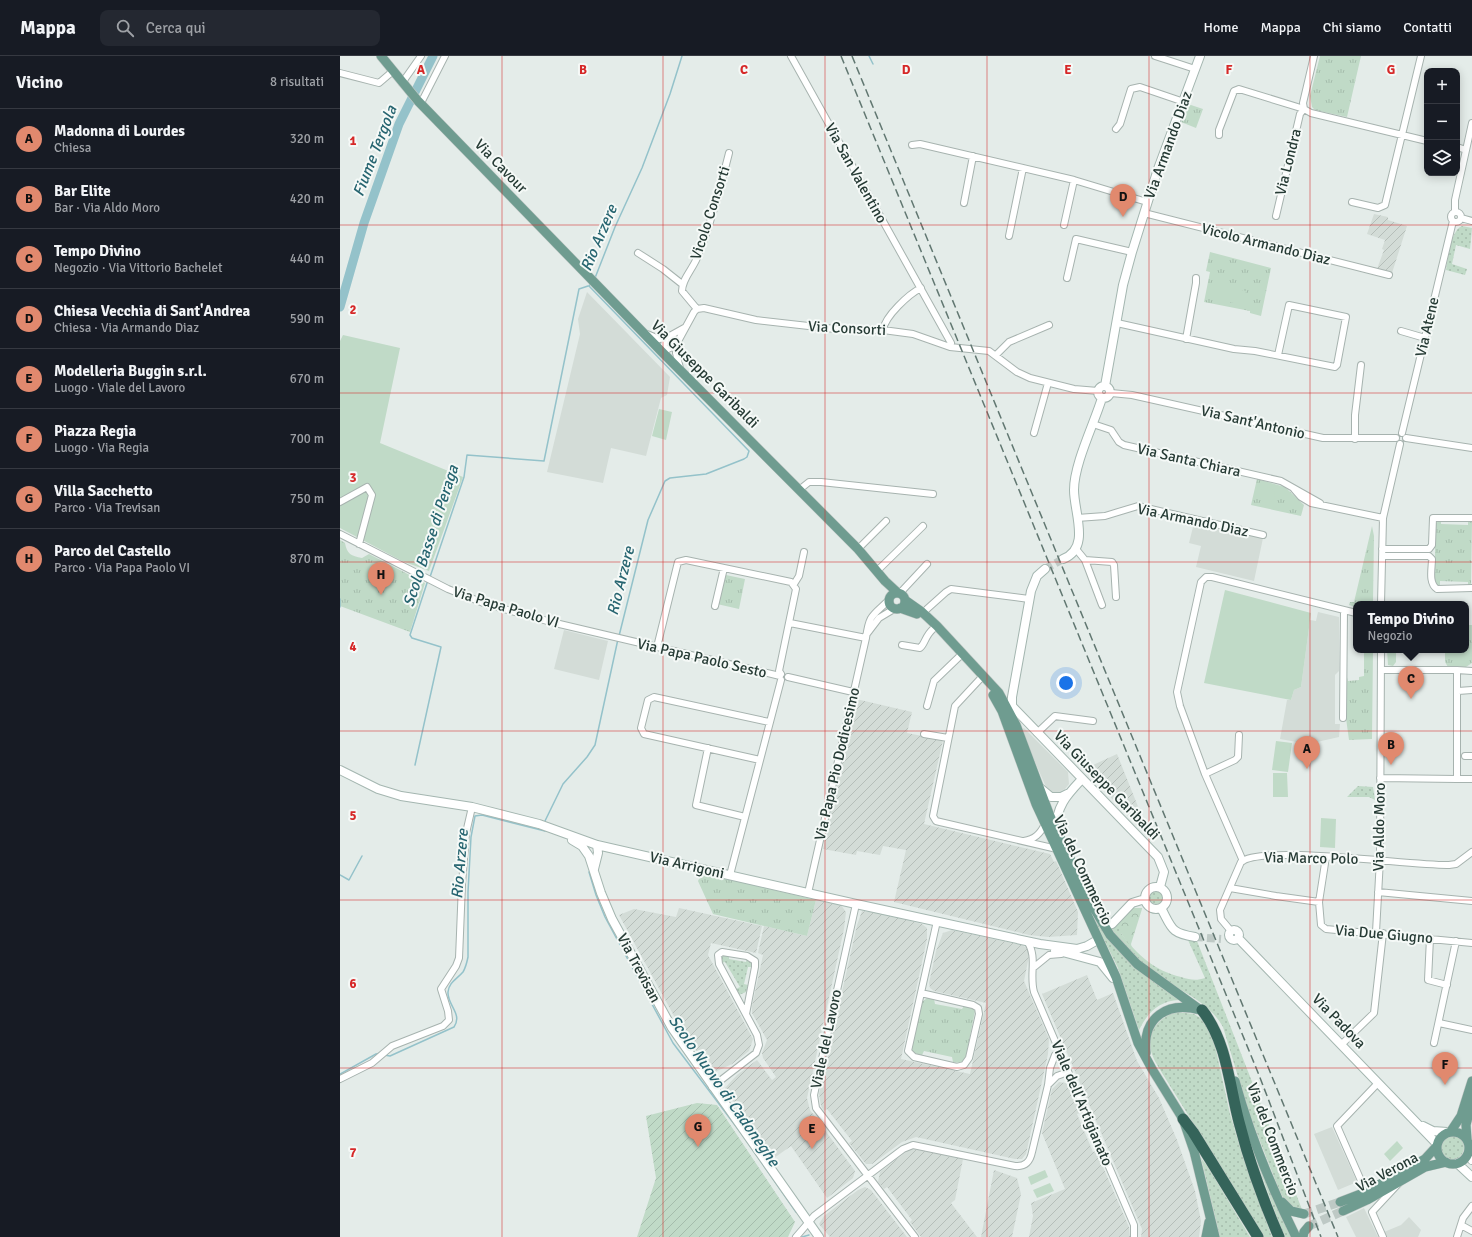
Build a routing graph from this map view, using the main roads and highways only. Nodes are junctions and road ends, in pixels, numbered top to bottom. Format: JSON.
{"nodes":[{"id":1,"x":381,"y":56,"type":"edge"},
{"id":2,"x":593,"y":280,"type":"joint"},
{"id":3,"x":886,"y":582,"type":"junction"},
{"id":4,"x":901,"y":595,"type":"junction"},
{"id":5,"x":889,"y":600,"type":"junction"},
{"id":6,"x":897,"y":609,"type":"junction"},
{"id":7,"x":996,"y":694,"type":"junction"},
{"id":8,"x":1202,"y":1010,"type":"junction"},
{"id":9,"x":1146,"y":1058,"type":"junction"},
{"id":10,"x":1472,"y":1081,"type":"edge"},
{"id":11,"x":1472,"y":1101,"type":"edge"},
{"id":12,"x":1183,"y":1119,"type":"junction"},
{"id":13,"x":1449,"y":1132,"type":"junction"},
{"id":14,"x":1468,"y":1144,"type":"junction"},
{"id":15,"x":1437,"y":1146,"type":"junction"},
{"id":16,"x":1446,"y":1162,"type":"junction"},
{"id":17,"x":1278,"y":1197,"type":"junction"},
{"id":18,"x":1210,"y":1214,"type":"junction"},
{"id":19,"x":1304,"y":1214,"type":"tunnel mouth"},
{"id":20,"x":1309,"y":1226,"type":"tunnel mouth"},
{"id":21,"x":1278,"y":1234,"type":"edge"},
{"id":22,"x":1257,"y":1235,"type":"edge"},
{"id":23,"x":1206,"y":1237,"type":"edge"},
{"id":24,"x":1215,"y":1237,"type":"edge"},
{"id":25,"x":1296,"y":1237,"type":"edge"},
{"id":26,"x":1303,"y":1237,"type":"edge"}],
"edges":[{"from":1,"to":2,"type":"main road","name":"Via Cavour"},
{"from":2,"to":3,"type":"main road","name":"Via Giuseppe Garibaldi"},
{"from":3,"to":4,"type":"main road","name":"Via Giuseppe Garibaldi"},
{"from":3,"to":5,"type":"main road","name":"Via Giuseppe Garibaldi"},
{"from":4,"to":5,"type":"main road"},
{"from":4,"to":6,"type":"main road"},
{"from":4,"to":7,"type":"main road","name":"Via Giuseppe Garibaldi"},
{"from":5,"to":6,"type":"main road","name":"Via Giuseppe Garibaldi"},
{"from":6,"to":7,"type":"main road","name":"Via Giuseppe Garibaldi"},
{"from":7,"to":8,"type":"main road","name":"Via del Commercio"},
{"from":7,"to":9,"type":"main road","name":"Via del Commercio"},
{"from":8,"to":9,"type":"main road","name":"Via del Commercio"},
{"from":8,"to":17,"type":"main road","name":"Via del Commercio"},
{"from":8,"to":21,"type":"highway","name":"Via del Commercio"},
{"from":9,"to":12,"type":"main road","name":"Via del Commercio"},
{"from":10,"to":13,"type":"main road"},
{"from":11,"to":14,"type":"main road"},
{"from":12,"to":18,"type":"main road","name":"Via del Commercio"},
{"from":12,"to":22,"type":"highway","name":"Via del Commercio"},
{"from":13,"to":14,"type":"main road","name":"Via Padova"},
{"from":13,"to":15,"type":"main road"},
{"from":14,"to":16,"type":"main road"},
{"from":15,"to":16,"type":"main road","name":"Via Padova"},
{"from":15,"to":16,"type":"main road","name":"Via Verona"},
{"from":17,"to":19,"type":"main road"},
{"from":17,"to":25,"type":"main road","name":"Via del Commercio"},
{"from":18,"to":23,"type":"main road"},
{"from":18,"to":24,"type":"main road","name":"Via del Commercio"},
{"from":20,"to":26,"type":"main road"}]}
